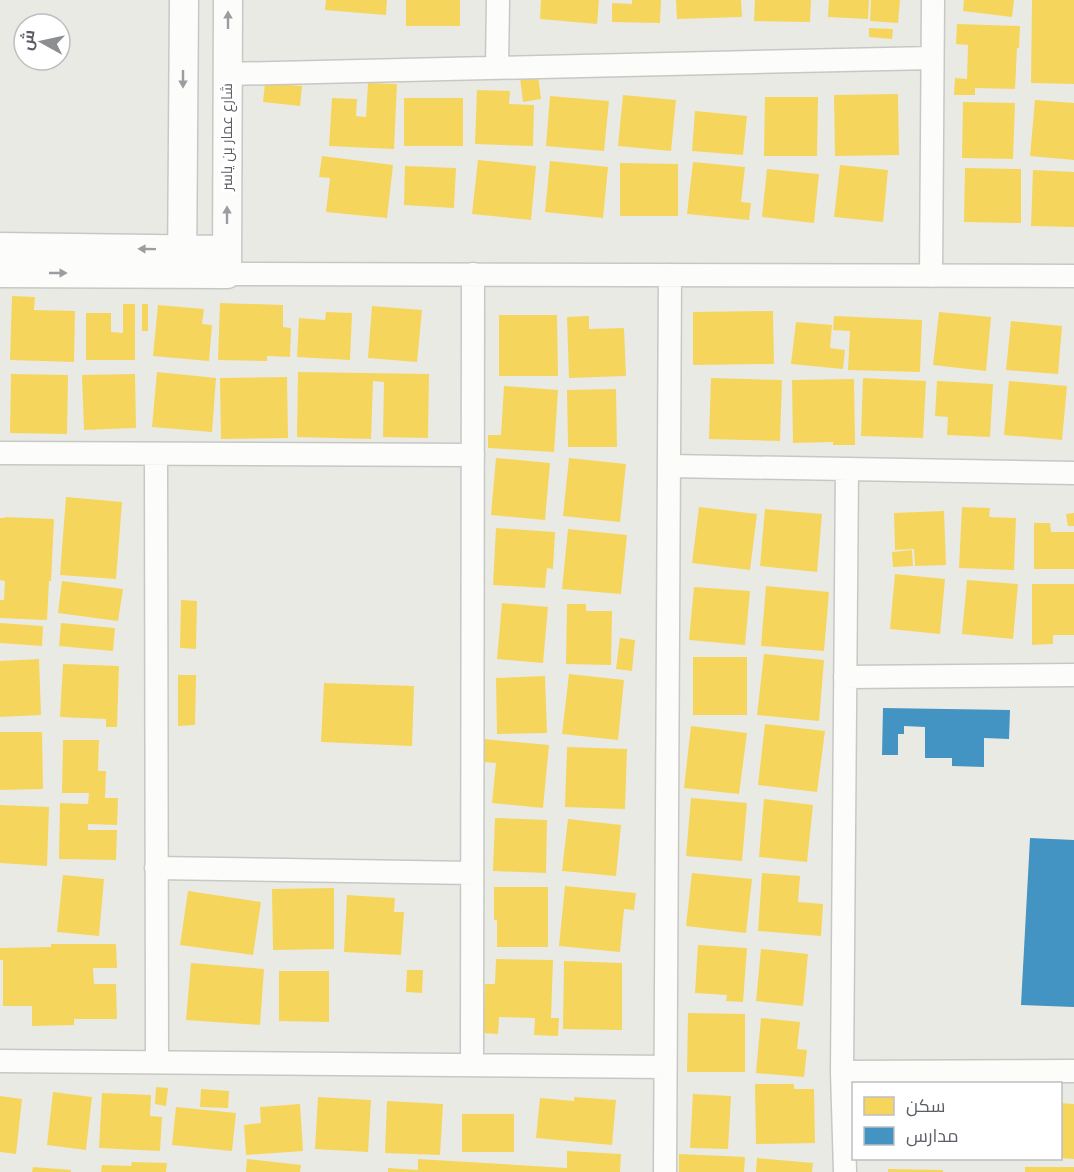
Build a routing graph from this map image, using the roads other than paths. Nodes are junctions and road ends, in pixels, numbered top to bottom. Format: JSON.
{"nodes":[{"id":1,"x":184,"y":0,"type":"edge"},
{"id":2,"x":228,"y":0,"type":"edge"},
{"id":3,"x":498,"y":0,"type":"edge"},
{"id":4,"x":933,"y":0,"type":"edge"},
{"id":5,"x":932,"y":58,"type":"junction"},
{"id":6,"x":497,"y":68,"type":"junction"},
{"id":7,"x":228,"y":74,"type":"junction"},
{"id":8,"x":0,"y":247,"type":"edge"},
{"id":9,"x":182,"y":261,"type":"junction"},
{"id":10,"x":227,"y":262,"type":"junction"},
{"id":11,"x":0,"y":273,"type":"edge"},
{"id":12,"x":473,"y":274,"type":"junction"},
{"id":13,"x":670,"y":275,"type":"junction"},
{"id":14,"x":931,"y":276,"type":"junction"},
{"id":15,"x":1074,"y":276,"type":"edge"},
{"id":16,"x":0,"y":453,"type":"edge"},
{"id":17,"x":156,"y":453,"type":"junction"},
{"id":18,"x":473,"y":455,"type":"junction"},
{"id":19,"x":669,"y":466,"type":"junction"},
{"id":20,"x":847,"y":469,"type":"junction"},
{"id":21,"x":1074,"y":473,"type":"edge"},
{"id":22,"x":1074,"y":675,"type":"edge"},
{"id":23,"x":845,"y":677,"type":"junction"},
{"id":24,"x":156,"y":868,"type":"junction"},
{"id":25,"x":472,"y":873,"type":"junction"},
{"id":26,"x":0,"y":1061,"type":"edge"},
{"id":27,"x":157,"y":1062,"type":"junction"},
{"id":28,"x":472,"y":1065,"type":"junction"},
{"id":29,"x":665,"y":1066,"type":"junction"},
{"id":30,"x":1074,"y":1071,"type":"edge"},
{"id":31,"x":842,"y":1072,"type":"junction"},
{"id":32,"x":665,"y":1172,"type":"edge"},
{"id":33,"x":845,"y":1172,"type":"edge"}],
"edges":[{"from":1,"to":9,"type":"street","one_way":true},
{"from":7,"to":2,"type":"street","name":"شارع عمار بن ياسر","one_way":true},
{"from":3,"to":6,"type":"street"},
{"from":4,"to":5,"type":"street"},
{"from":5,"to":6,"type":"street"},
{"from":5,"to":14,"type":"street"},
{"from":6,"to":7,"type":"street"},
{"from":10,"to":7,"type":"street","name":"شارع عمار بن ياسر","one_way":true},
{"from":9,"to":8,"type":"street","one_way":true},
{"from":9,"to":10,"type":"street"},
{"from":11,"to":9,"type":"street","one_way":true},
{"from":10,"to":12,"type":"street"},
{"from":12,"to":13,"type":"street"},
{"from":12,"to":18,"type":"street"},
{"from":13,"to":14,"type":"street"},
{"from":13,"to":19,"type":"street"},
{"from":14,"to":15,"type":"street"},
{"from":16,"to":17,"type":"street"},
{"from":17,"to":18,"type":"street"},
{"from":17,"to":24,"type":"street"},
{"from":18,"to":25,"type":"street"},
{"from":19,"to":20,"type":"street"},
{"from":19,"to":29,"type":"street"},
{"from":20,"to":21,"type":"street"},
{"from":20,"to":23,"type":"street"},
{"from":22,"to":23,"type":"street"},
{"from":23,"to":31,"type":"street"},
{"from":24,"to":25,"type":"street"},
{"from":24,"to":27,"type":"street"},
{"from":25,"to":28,"type":"street"},
{"from":26,"to":27,"type":"street"},
{"from":27,"to":28,"type":"street"},
{"from":28,"to":29,"type":"street"},
{"from":29,"to":32,"type":"street"},
{"from":30,"to":31,"type":"street"},
{"from":31,"to":33,"type":"street"}]}
